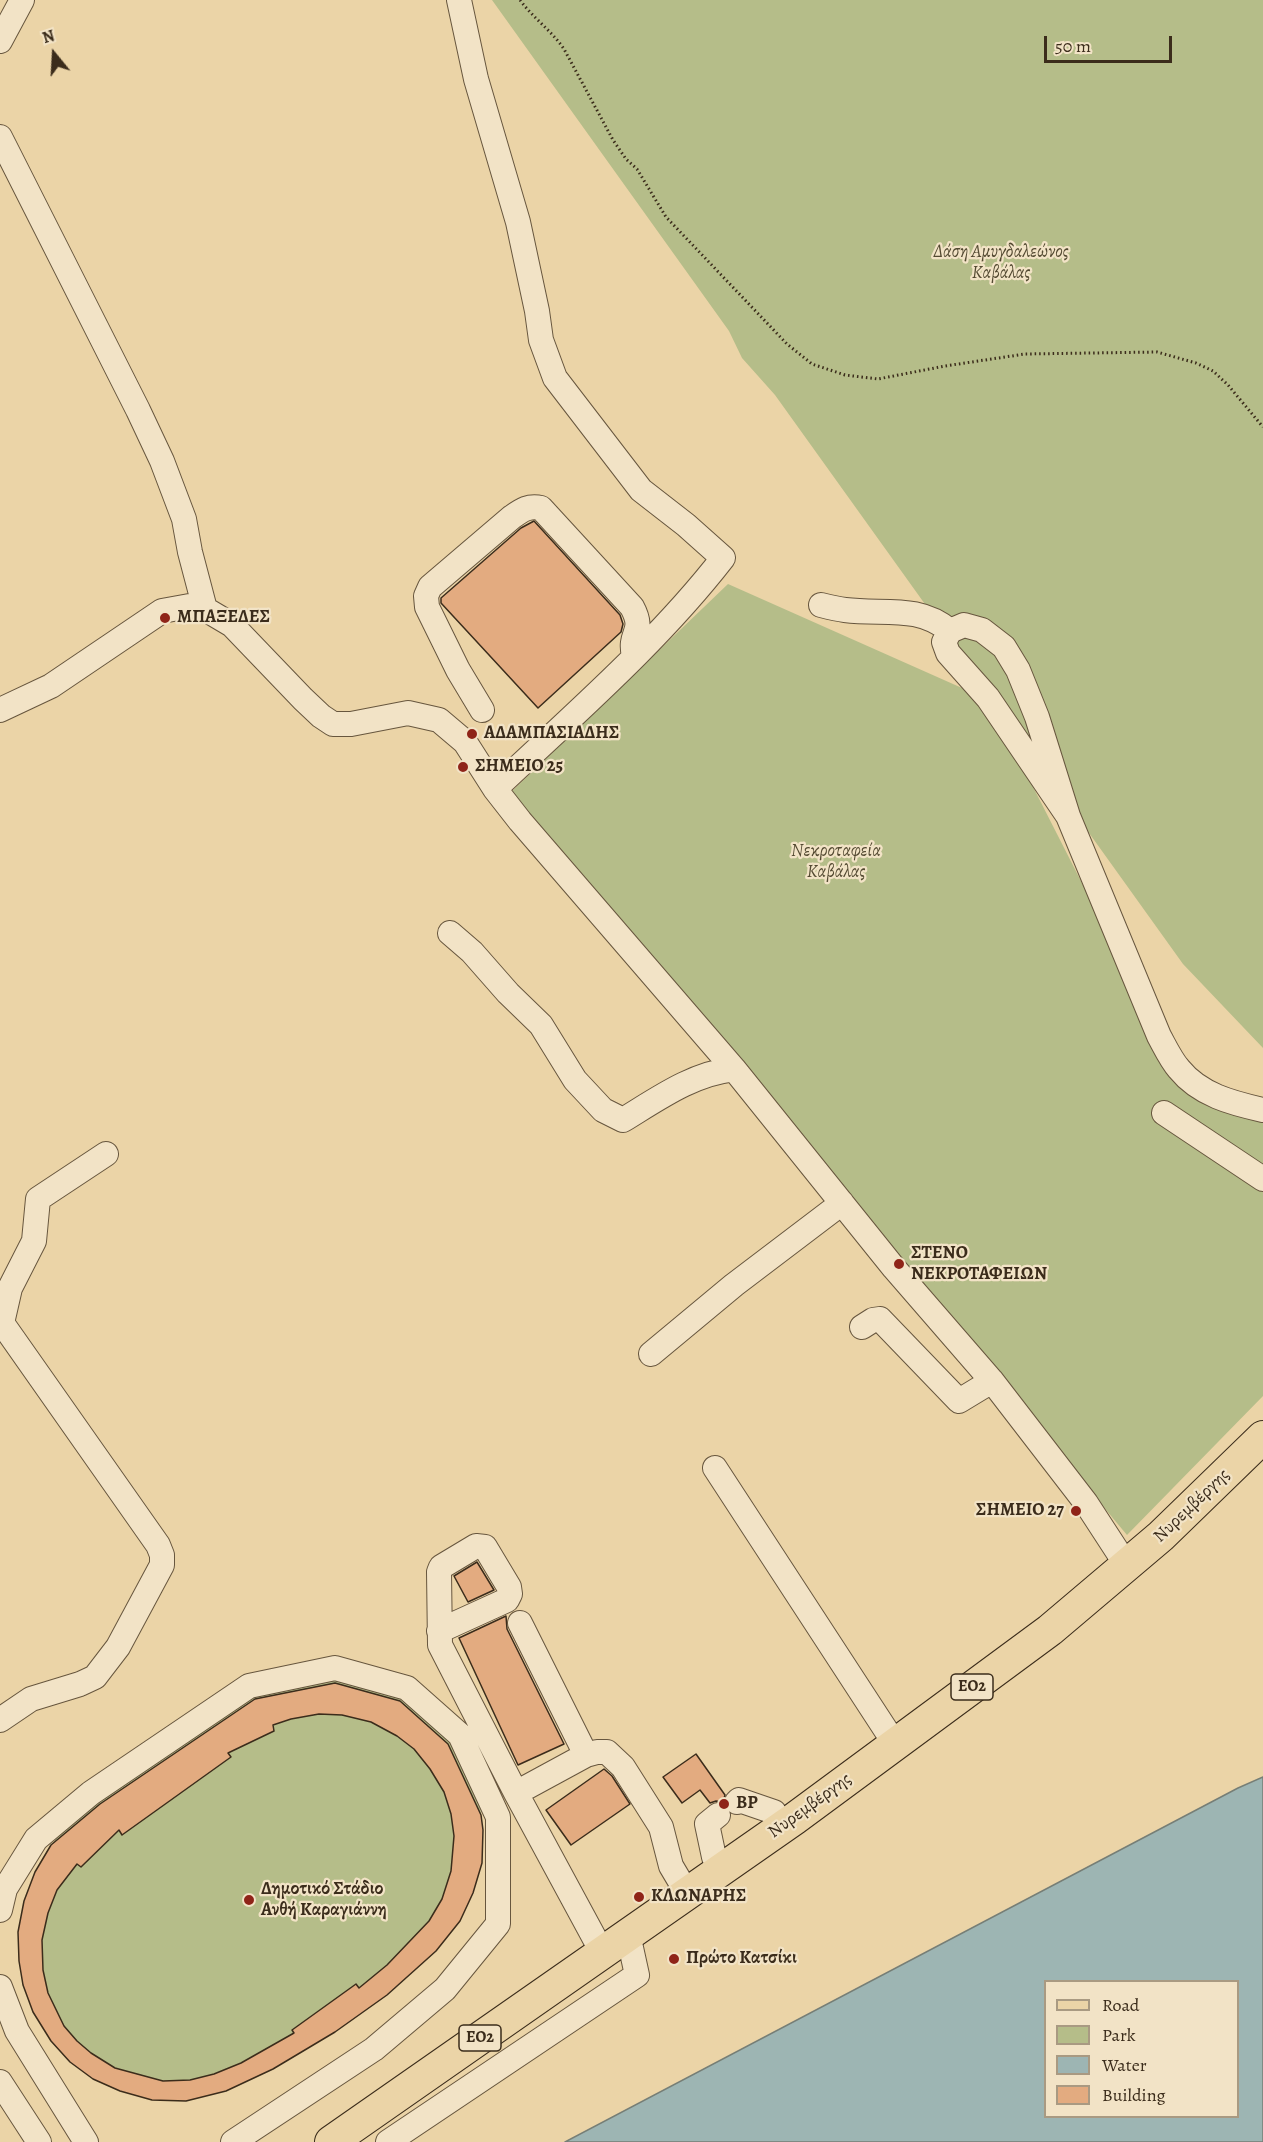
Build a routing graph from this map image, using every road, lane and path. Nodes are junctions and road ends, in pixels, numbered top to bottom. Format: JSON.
{"nodes":[{"id":1,"x":22,"y":0,"type":"edge"},
{"id":2,"x":459,"y":0,"type":"edge"},
{"id":3,"x":520,"y":0,"type":"edge"},
{"id":4,"x":0,"y":41,"type":"edge"},
{"id":5,"x":0,"y":137,"type":"edge"},
{"id":6,"x":1263,"y":427,"type":"edge"},
{"id":7,"x":821,"y":605,"type":"dead end"},
{"id":8,"x":205,"y":609,"type":"junction"},
{"id":9,"x":950,"y":631,"type":"junction"},
{"id":10,"x":634,"y":656,"type":"junction"},
{"id":11,"x":0,"y":710,"type":"edge"},
{"id":12,"x":482,"y":710,"type":"dead end"},
{"id":13,"x":495,"y":789,"type":"junction"},
{"id":14,"x":1068,"y":816,"type":"junction"},
{"id":15,"x":450,"y":933,"type":"dead end"},
{"id":16,"x":734,"y":1069,"type":"junction"},
{"id":17,"x":1263,"y":1110,"type":"edge"},
{"id":18,"x":1164,"y":1113,"type":"dead end"},
{"id":19,"x":106,"y":1154,"type":"dead end"},
{"id":20,"x":1263,"y":1179,"type":"edge"},
{"id":21,"x":843,"y":1203,"type":"junction"},
{"id":22,"x":862,"y":1327,"type":"dead end"},
{"id":23,"x":651,"y":1354,"type":"dead end"},
{"id":24,"x":992,"y":1381,"type":"junction"},
{"id":25,"x":1263,"y":1437,"type":"edge"},
{"id":26,"x":715,"y":1468,"type":"dead end"},
{"id":27,"x":1127,"y":1566,"type":"junction"},
{"id":28,"x":520,"y":1623,"type":"dead end"},
{"id":29,"x":439,"y":1631,"type":"dead end"},
{"id":30,"x":0,"y":1720,"type":"edge"},
{"id":31,"x":895,"y":1744,"type":"junction"},
{"id":32,"x":586,"y":1755,"type":"junction"},
{"id":33,"x":516,"y":1792,"type":"junction"},
{"id":34,"x":774,"y":1812,"type":"dead end"},
{"id":35,"x":714,"y":1857,"type":"dead end"},
{"id":36,"x":687,"y":1893,"type":"junction"},
{"id":37,"x":0,"y":1910,"type":"edge"},
{"id":38,"x":628,"y":1934,"type":"junction"},
{"id":39,"x":603,"y":1952,"type":"junction"},
{"id":40,"x":0,"y":1987,"type":"edge"},
{"id":41,"x":0,"y":2082,"type":"edge"},
{"id":42,"x":39,"y":2142,"type":"edge"},
{"id":43,"x":86,"y":2142,"type":"edge"},
{"id":44,"x":233,"y":2142,"type":"edge"},
{"id":45,"x":331,"y":2142,"type":"edge"},
{"id":46,"x":388,"y":2142,"type":"edge"}],
"edges":[{"from":1,"to":4,"type":"street"},
{"from":2,"to":10,"type":"street"},
{"from":3,"to":6,"type":"path"},
{"from":5,"to":8,"type":"street"},
{"from":7,"to":9,"type":"street"},
{"from":8,"to":11,"type":"street"},
{"from":8,"to":13,"type":"street"},
{"from":9,"to":14,"type":"street"},
{"from":9,"to":14,"type":"street"},
{"from":10,"to":12,"type":"street"},
{"from":10,"to":13,"type":"street"},
{"from":13,"to":16,"type":"street"},
{"from":14,"to":17,"type":"street"},
{"from":15,"to":16,"type":"street"},
{"from":16,"to":21,"type":"street"},
{"from":18,"to":20,"type":"street"},
{"from":19,"to":30,"type":"street"},
{"from":21,"to":23,"type":"street"},
{"from":21,"to":24,"type":"street"},
{"from":22,"to":24,"type":"street"},
{"from":24,"to":27,"type":"street"},
{"from":25,"to":27,"type":"main road","name":"Νυρεμβέργης","number":"ΕΟ2"},
{"from":26,"to":31,"type":"street"},
{"from":27,"to":31,"type":"main road","name":"Νυρεμβέργης","number":"ΕΟ2"},
{"from":28,"to":32,"type":"street"},
{"from":29,"to":33,"type":"street"},
{"from":31,"to":36,"type":"main road","name":"Νυρεμβέργης","number":"ΕΟ2"},
{"from":32,"to":33,"type":"street"},
{"from":32,"to":36,"type":"street"},
{"from":33,"to":39,"type":"street"},
{"from":34,"to":35,"type":"street"},
{"from":36,"to":38,"type":"main road","name":"Νυρεμβέργης","number":"ΕΟ2"},
{"from":37,"to":44,"type":"street"},
{"from":38,"to":39,"type":"main road","name":"Νυρεμβέργης","number":"ΕΟ2"},
{"from":38,"to":46,"type":"street"},
{"from":39,"to":45,"type":"main road","name":"Νυρεμβέργης","number":"ΕΟ2"},
{"from":40,"to":43,"type":"street"},
{"from":41,"to":42,"type":"street"}]}
